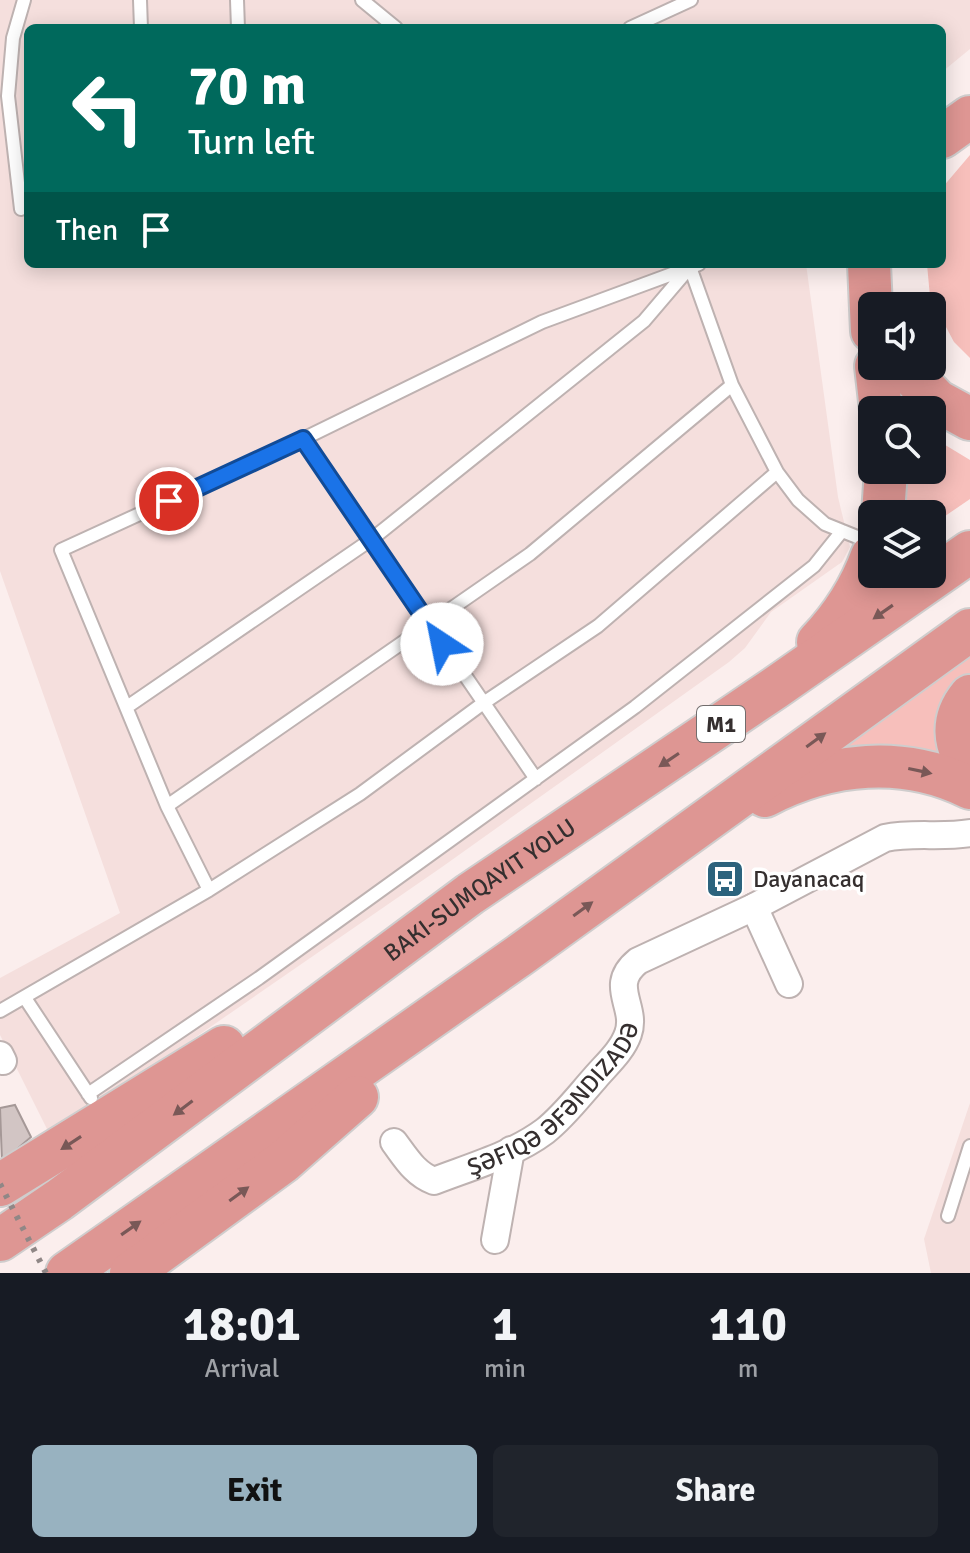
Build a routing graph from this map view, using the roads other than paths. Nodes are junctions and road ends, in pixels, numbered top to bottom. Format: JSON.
{"nodes":[{"id":1,"x":24,"y":0,"type":"edge"},
{"id":2,"x":140,"y":0,"type":"edge"},
{"id":3,"x":237,"y":0,"type":"edge"},
{"id":4,"x":362,"y":0,"type":"edge"},
{"id":5,"x":691,"y":0,"type":"edge"},
{"id":6,"x":141,"y":24,"type":"edge"},
{"id":7,"x":238,"y":24,"type":"edge"},
{"id":8,"x":391,"y":24,"type":"edge"},
{"id":9,"x":639,"y":24,"type":"edge"},
{"id":10,"x":970,"y":117,"type":"edge"},
{"id":11,"x":946,"y":134,"type":"edge"},
{"id":12,"x":21,"y":209,"type":"dead end"},
{"id":13,"x":686,"y":268,"type":"edge"},
{"id":14,"x":691,"y":268,"type":"edge"},
{"id":15,"x":695,"y":268,"type":"edge"},
{"id":16,"x":869,"y":268,"type":"edge"},
{"id":17,"x":870,"y":292,"type":"edge"},
{"id":18,"x":917,"y":380,"type":"edge"},
{"id":19,"x":732,"y":385,"type":"junction"},
{"id":20,"x":970,"y":419,"type":"edge"},
{"id":21,"x":303,"y":439,"type":"junction"},
{"id":22,"x":777,"y":472,"type":"junction"},
{"id":23,"x":372,"y":539,"type":"junction"},
{"id":24,"x":857,"y":544,"type":"edge"},
{"id":25,"x":970,"y":552,"type":"edge"},
{"id":26,"x":429,"y":624,"type":"junction"},
{"id":27,"x":970,"y":630,"type":"edge"},
{"id":28,"x":775,"y":688,"type":"junction"},
{"id":29,"x":970,"y":696,"type":"edge"},
{"id":30,"x":482,"y":704,"type":"junction"},
{"id":31,"x":127,"y":707,"type":"junction"},
{"id":32,"x":970,"y":768,"type":"edge"},
{"id":33,"x":536,"y":779,"type":"junction"},
{"id":34,"x":970,"y":788,"type":"edge"},
{"id":35,"x":167,"y":806,"type":"junction"},
{"id":36,"x":970,"y":833,"type":"edge"},
{"id":37,"x":665,"y":849,"type":"junction"},
{"id":38,"x":209,"y":890,"type":"junction"},
{"id":39,"x":470,"y":894,"type":"junction"},
{"id":40,"x":754,"y":907,"type":"junction"},
{"id":41,"x":520,"y":955,"type":"junction"},
{"id":42,"x":789,"y":984,"type":"dead end"},
{"id":43,"x":25,"y":998,"type":"junction"},
{"id":44,"x":0,"y":1011,"type":"edge"},
{"id":45,"x":97,"y":1107,"type":"junction"},
{"id":46,"x":394,"y":1142,"type":"dead end"},
{"id":47,"x":970,"y":1146,"type":"edge"},
{"id":48,"x":511,"y":1150,"type":"junction"},
{"id":49,"x":0,"y":1185,"type":"edge"},
{"id":50,"x":948,"y":1216,"type":"dead end"},
{"id":51,"x":0,"y":1240,"type":"edge"},
{"id":52,"x":495,"y":1240,"type":"dead end"},
{"id":53,"x":67,"y":1273,"type":"edge"},
{"id":54,"x":131,"y":1273,"type":"edge"}],
"edges":[{"from":1,"to":12,"type":"lane"},
{"from":2,"to":6,"type":"lane"},
{"from":3,"to":7,"type":"lane"},
{"from":4,"to":8,"type":"lane"},
{"from":5,"to":9,"type":"lane"},
{"from":10,"to":11,"type":"highway"},
{"from":13,"to":21,"type":"lane"},
{"from":14,"to":23,"type":"lane"},
{"from":15,"to":19,"type":"lane"},
{"from":16,"to":17,"type":"highway"},
{"from":18,"to":20,"type":"highway"},
{"from":19,"to":22,"type":"lane"},
{"from":19,"to":26,"type":"lane"},
{"from":21,"to":23,"type":"lane"},
{"from":21,"to":31,"type":"lane"},
{"from":22,"to":24,"type":"lane"},
{"from":22,"to":30,"type":"lane"},
{"from":23,"to":26,"type":"lane"},
{"from":23,"to":31,"type":"lane"},
{"from":24,"to":28,"type":"highway"},
{"from":24,"to":33,"type":"lane"},
{"from":25,"to":28,"type":"highway","number":"M1","one_way":true},
{"from":26,"to":30,"type":"lane"},
{"from":26,"to":35,"type":"lane"},
{"from":37,"to":27,"type":"highway","one_way":true},
{"from":28,"to":39,"type":"highway","number":"M1","one_way":true},
{"from":29,"to":32,"type":"highway"},
{"from":30,"to":33,"type":"lane"},
{"from":30,"to":38,"type":"lane"},
{"from":31,"to":35,"type":"lane"},
{"from":33,"to":45,"type":"lane"},
{"from":37,"to":34,"type":"highway","one_way":true},
{"from":35,"to":38,"type":"lane"},
{"from":36,"to":40,"type":"street","name":"ŞƏFIQƏ ƏFƏNDIZADƏ"},
{"from":41,"to":37,"type":"highway","one_way":true},
{"from":38,"to":43,"type":"lane"},
{"from":39,"to":45,"type":"highway"},
{"from":39,"to":51,"type":"highway","number":"M1","one_way":true},
{"from":40,"to":42,"type":"street"},
{"from":40,"to":48,"type":"street","name":"ŞƏFIQƏ ƏFƏNDIZADƏ"},
{"from":53,"to":41,"type":"highway","one_way":true},
{"from":54,"to":41,"type":"highway","one_way":true},
{"from":43,"to":44,"type":"lane"},
{"from":43,"to":45,"type":"lane"},
{"from":45,"to":49,"type":"highway","one_way":true},
{"from":46,"to":48,"type":"street","name":"ŞƏFIQƏ ƏFƏNDIZADƏ"},
{"from":47,"to":50,"type":"lane"},
{"from":48,"to":52,"type":"street"}]}
